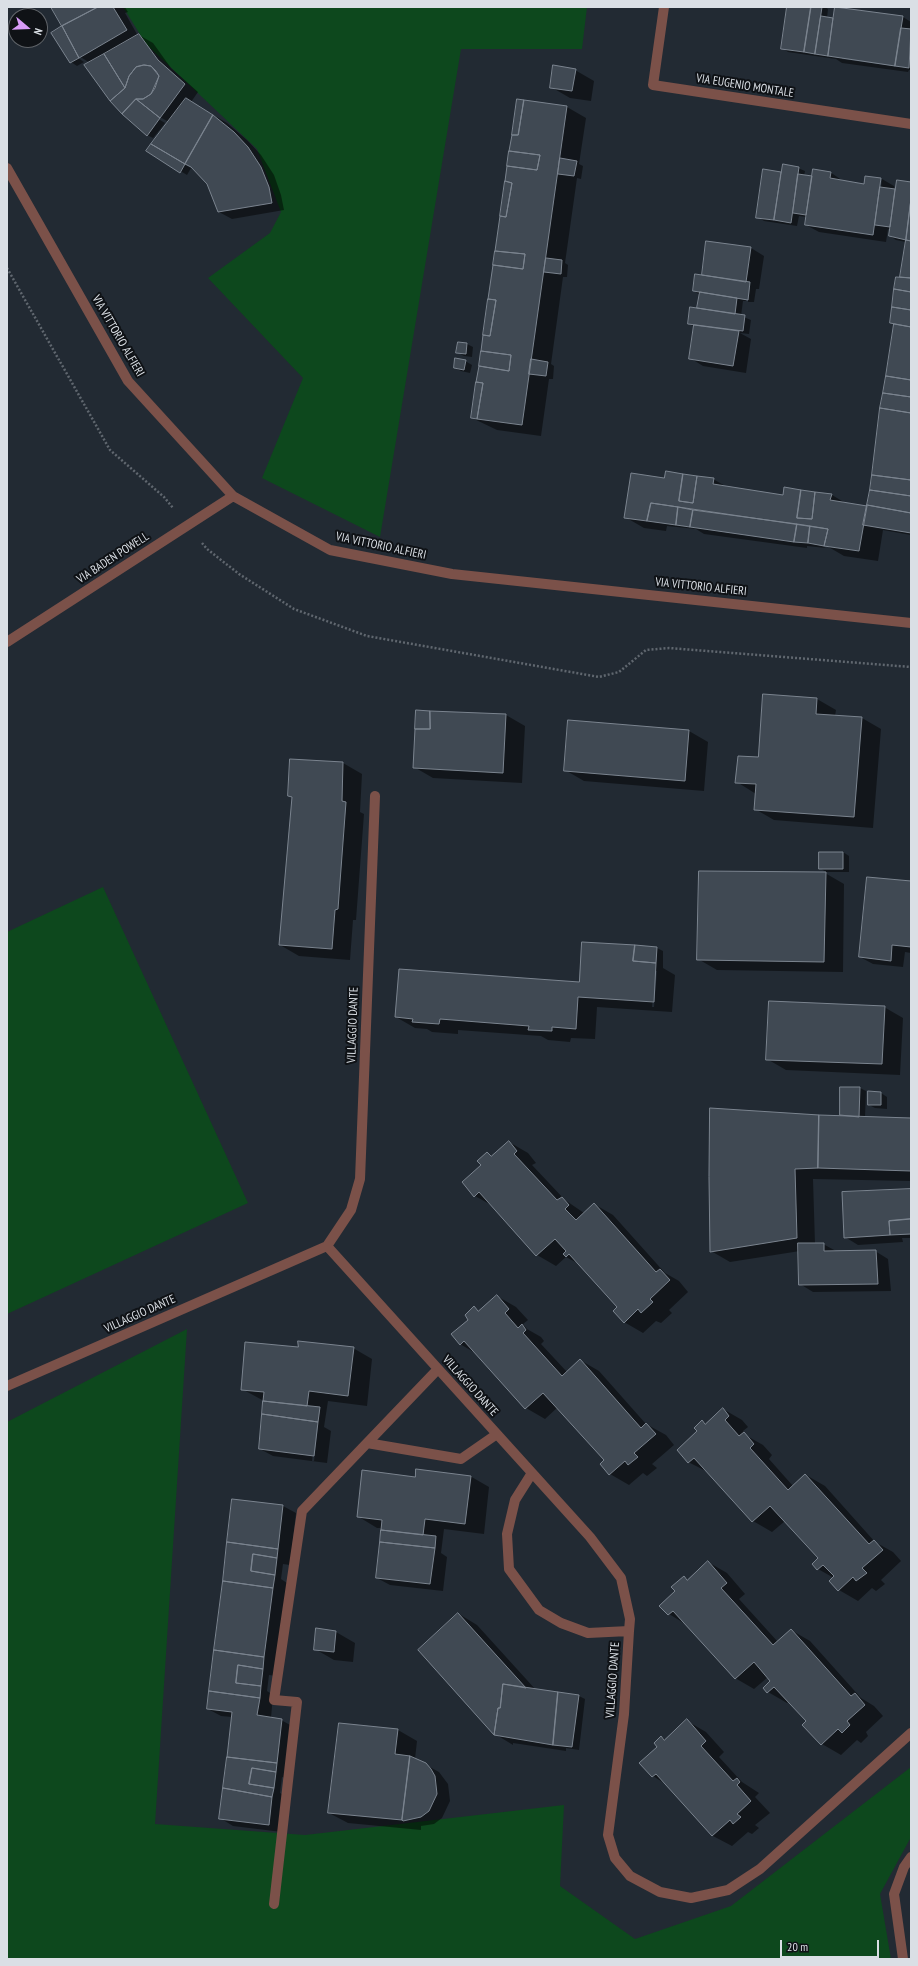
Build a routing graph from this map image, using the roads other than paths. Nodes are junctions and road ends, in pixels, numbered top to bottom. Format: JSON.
{"nodes":[{"id":1,"x":664,"y":7,"type":"edge"},
{"id":2,"x":911,"y":124,"type":"edge"},
{"id":3,"x":7,"y":168,"type":"edge"},
{"id":4,"x":233,"y":496,"type":"junction"},
{"id":5,"x":911,"y":623,"type":"edge"},
{"id":6,"x":7,"y":642,"type":"edge"},
{"id":7,"x":375,"y":796,"type":"dead end"},
{"id":8,"x":326,"y":1246,"type":"junction"},
{"id":9,"x":438,"y":1369,"type":"junction"},
{"id":10,"x":7,"y":1386,"type":"edge"},
{"id":11,"x":497,"y":1434,"type":"junction"},
{"id":12,"x":367,"y":1443,"type":"junction"},
{"id":13,"x":532,"y":1473,"type":"junction"},
{"id":14,"x":629,"y":1631,"type":"junction"},
{"id":15,"x":911,"y":1733,"type":"edge"},
{"id":16,"x":911,"y":1857,"type":"edge"},
{"id":17,"x":274,"y":1904,"type":"dead end"},
{"id":18,"x":904,"y":1959,"type":"edge"}],
"edges":[{"from":1,"to":2,"type":"street","name":"VIA EUGENIO MONTALE"},
{"from":3,"to":4,"type":"street","name":"VIA VITTORIO ALFIERI"},
{"from":4,"to":5,"type":"street","name":"VIA VITTORIO ALFIERI"},
{"from":4,"to":6,"type":"street","name":"VIA BADEN POWELL"},
{"from":7,"to":8,"type":"street","name":"VILLAGGIO DANTE"},
{"from":8,"to":9,"type":"street","name":"VILLAGGIO DANTE"},
{"from":8,"to":10,"type":"street","name":"VILLAGGIO DANTE"},
{"from":9,"to":11,"type":"street","name":"VILLAGGIO DANTE"},
{"from":9,"to":12,"type":"street"},
{"from":11,"to":12,"type":"street"},
{"from":11,"to":13,"type":"street","name":"VILLAGGIO DANTE"},
{"from":12,"to":17,"type":"street"},
{"from":13,"to":14,"type":"street","name":"VILLAGGIO DANTE"},
{"from":13,"to":14,"type":"street"},
{"from":14,"to":15,"type":"street","name":"VILLAGGIO DANTE"},
{"from":16,"to":18,"type":"street"}]}
